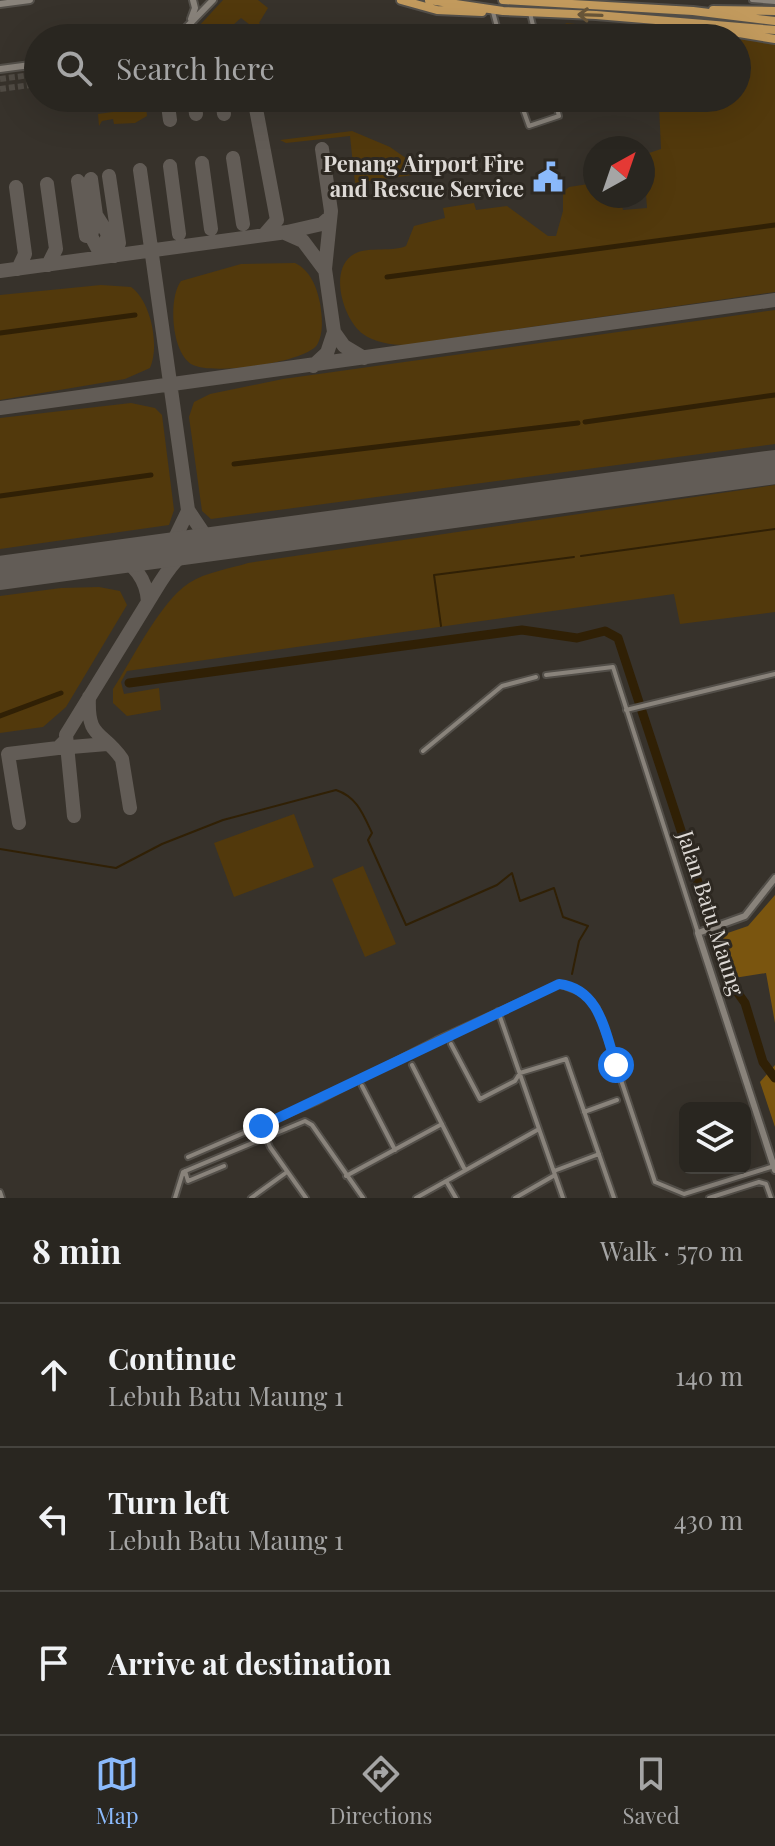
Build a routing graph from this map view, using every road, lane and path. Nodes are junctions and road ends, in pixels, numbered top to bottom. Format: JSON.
{"nodes":[{"id":1,"x":30,"y":0,"type":"edge"},
{"id":2,"x":193,"y":0,"type":"edge"},
{"id":3,"x":213,"y":0,"type":"edge"},
{"id":4,"x":401,"y":0,"type":"edge"},
{"id":5,"x":429,"y":0,"type":"edge"},
{"id":6,"x":503,"y":0,"type":"edge"},
{"id":7,"x":752,"y":0,"type":"edge"},
{"id":8,"x":556,"y":1,"type":"edge"},
{"id":9,"x":600,"y":2,"type":"edge"},
{"id":10,"x":775,"y":2,"type":"edge"},
{"id":11,"x":0,"y":4,"type":"edge"},
{"id":12,"x":673,"y":5,"type":"edge"},
{"id":13,"x":498,"y":11,"type":"junction"},
{"id":14,"x":693,"y":11,"type":"junction"},
{"id":15,"x":775,"y":11,"type":"edge"},
{"id":16,"x":530,"y":13,"type":"junction"},
{"id":17,"x":775,"y":21,"type":"edge"},
{"id":18,"x":679,"y":23,"type":"junction"},
{"id":19,"x":187,"y":24,"type":"edge"},
{"id":20,"x":190,"y":24,"type":"edge"},
{"id":21,"x":499,"y":24,"type":"edge"},
{"id":22,"x":533,"y":24,"type":"edge"},
{"id":23,"x":685,"y":24,"type":"edge"},
{"id":24,"x":693,"y":24,"type":"edge"},
{"id":25,"x":751,"y":28,"type":"edge"},
{"id":26,"x":775,"y":30,"type":"edge"},
{"id":27,"x":751,"y":35,"type":"edge"},
{"id":28,"x":775,"y":39,"type":"edge"},
{"id":29,"x":24,"y":66,"type":"edge"},
{"id":30,"x":0,"y":69,"type":"edge"},
{"id":31,"x":524,"y":112,"type":"edge"},
{"id":32,"x":558,"y":112,"type":"edge"},
{"id":33,"x":775,"y":674,"type":"edge"},
{"id":34,"x":546,"y":675,"type":"dead end"},
{"id":35,"x":536,"y":677,"type":"dead end"},
{"id":36,"x":627,"y":710,"type":"junction"},
{"id":37,"x":423,"y":751,"type":"dead end"},
{"id":38,"x":775,"y":878,"type":"edge"},
{"id":39,"x":698,"y":933,"type":"junction"},
{"id":40,"x":498,"y":1010,"type":"junction"},
{"id":41,"x":451,"y":1044,"type":"dead end"},
{"id":42,"x":412,"y":1065,"type":"dead end"},
{"id":43,"x":520,"y":1073,"type":"junction"},
{"id":44,"x":362,"y":1086,"type":"dead end"},
{"id":45,"x":617,"y":1100,"type":"dead end"},
{"id":46,"x":584,"y":1112,"type":"junction"},
{"id":47,"x":442,"y":1124,"type":"junction"},
{"id":48,"x":261,"y":1126,"type":"junction"},
{"id":49,"x":539,"y":1129,"type":"junction"},
{"id":50,"x":266,"y":1138,"type":"junction"},
{"id":51,"x":395,"y":1150,"type":"junction"},
{"id":52,"x":599,"y":1154,"type":"junction"},
{"id":53,"x":188,"y":1157,"type":"dead end"},
{"id":54,"x":224,"y":1166,"type":"dead end"},
{"id":55,"x":774,"y":1168,"type":"edge"},
{"id":56,"x":465,"y":1170,"type":"junction"},
{"id":57,"x":185,"y":1171,"type":"junction"},
{"id":58,"x":287,"y":1172,"type":"junction"},
{"id":59,"x":554,"y":1173,"type":"junction"},
{"id":60,"x":346,"y":1176,"type":"junction"},
{"id":61,"x":188,"y":1181,"type":"junction"},
{"id":62,"x":446,"y":1181,"type":"junction"},
{"id":63,"x":186,"y":1187,"type":"dead end"},
{"id":64,"x":0,"y":1192,"type":"edge"},
{"id":65,"x":2,"y":1198,"type":"edge"},
{"id":66,"x":175,"y":1198,"type":"edge"},
{"id":67,"x":251,"y":1198,"type":"edge"},
{"id":68,"x":306,"y":1198,"type":"edge"},
{"id":69,"x":363,"y":1198,"type":"edge"},
{"id":70,"x":416,"y":1198,"type":"edge"},
{"id":71,"x":456,"y":1198,"type":"edge"},
{"id":72,"x":515,"y":1198,"type":"edge"},
{"id":73,"x":563,"y":1198,"type":"edge"},
{"id":74,"x":614,"y":1198,"type":"edge"},
{"id":75,"x":709,"y":1198,"type":"edge"},
{"id":76,"x":771,"y":1198,"type":"edge"}],
"edges":[{"from":1,"to":11,"type":"street"},
{"from":2,"to":19,"type":"street"},
{"from":3,"to":20,"type":"street"},
{"from":4,"to":13,"type":"highway"},
{"from":5,"to":13,"type":"highway"},
{"from":6,"to":8,"type":"highway"},
{"from":7,"to":10,"type":"street"},
{"from":8,"to":9,"type":"highway"},
{"from":9,"to":12,"type":"highway"},
{"from":12,"to":14,"type":"highway"},
{"from":13,"to":16,"type":"highway"},
{"from":13,"to":21,"type":"street"},
{"from":14,"to":15,"type":"highway"},
{"from":14,"to":17,"type":"highway"},
{"from":18,"to":16,"type":"highway","one_way":true},
{"from":16,"to":22,"type":"street"},
{"from":18,"to":23,"type":"highway"},
{"from":18,"to":24,"type":"highway"},
{"from":25,"to":26,"type":"highway"},
{"from":27,"to":28,"type":"highway"},
{"from":29,"to":30,"type":"street"},
{"from":31,"to":32,"type":"street"},
{"from":33,"to":36,"type":"street"},
{"from":34,"to":36,"type":"street","name":"Jalan Batu Maung"},
{"from":35,"to":37,"type":"street"},
{"from":36,"to":39,"type":"street","name":"Jalan Batu Maung"},
{"from":38,"to":39,"type":"street"},
{"from":39,"to":55,"type":"street","name":"Jalan Batu Maung"},
{"from":40,"to":43,"type":"street"},
{"from":40,"to":48,"type":"street"},
{"from":40,"to":55,"type":"street"},
{"from":41,"to":43,"type":"street"},
{"from":42,"to":47,"type":"street"},
{"from":43,"to":46,"type":"street"},
{"from":43,"to":49,"type":"street"},
{"from":44,"to":51,"type":"street"},
{"from":45,"to":46,"type":"street"},
{"from":46,"to":52,"type":"street"},
{"from":47,"to":51,"type":"street"},
{"from":47,"to":56,"type":"street"},
{"from":48,"to":50,"type":"street"},
{"from":48,"to":53,"type":"street"},
{"from":49,"to":56,"type":"street"},
{"from":49,"to":59,"type":"street"},
{"from":50,"to":57,"type":"street"},
{"from":50,"to":58,"type":"street"},
{"from":50,"to":60,"type":"street"},
{"from":51,"to":60,"type":"street"},
{"from":52,"to":59,"type":"street"},
{"from":52,"to":74,"type":"street"},
{"from":54,"to":61,"type":"street"},
{"from":56,"to":62,"type":"street"},
{"from":57,"to":61,"type":"street"},
{"from":57,"to":66,"type":"street"},
{"from":58,"to":67,"type":"street"},
{"from":58,"to":68,"type":"street"},
{"from":59,"to":72,"type":"street"},
{"from":59,"to":73,"type":"street"},
{"from":60,"to":69,"type":"street"},
{"from":61,"to":63,"type":"street"},
{"from":62,"to":70,"type":"street"},
{"from":62,"to":71,"type":"street"},
{"from":64,"to":65,"type":"street"},
{"from":75,"to":76,"type":"street"}]}
